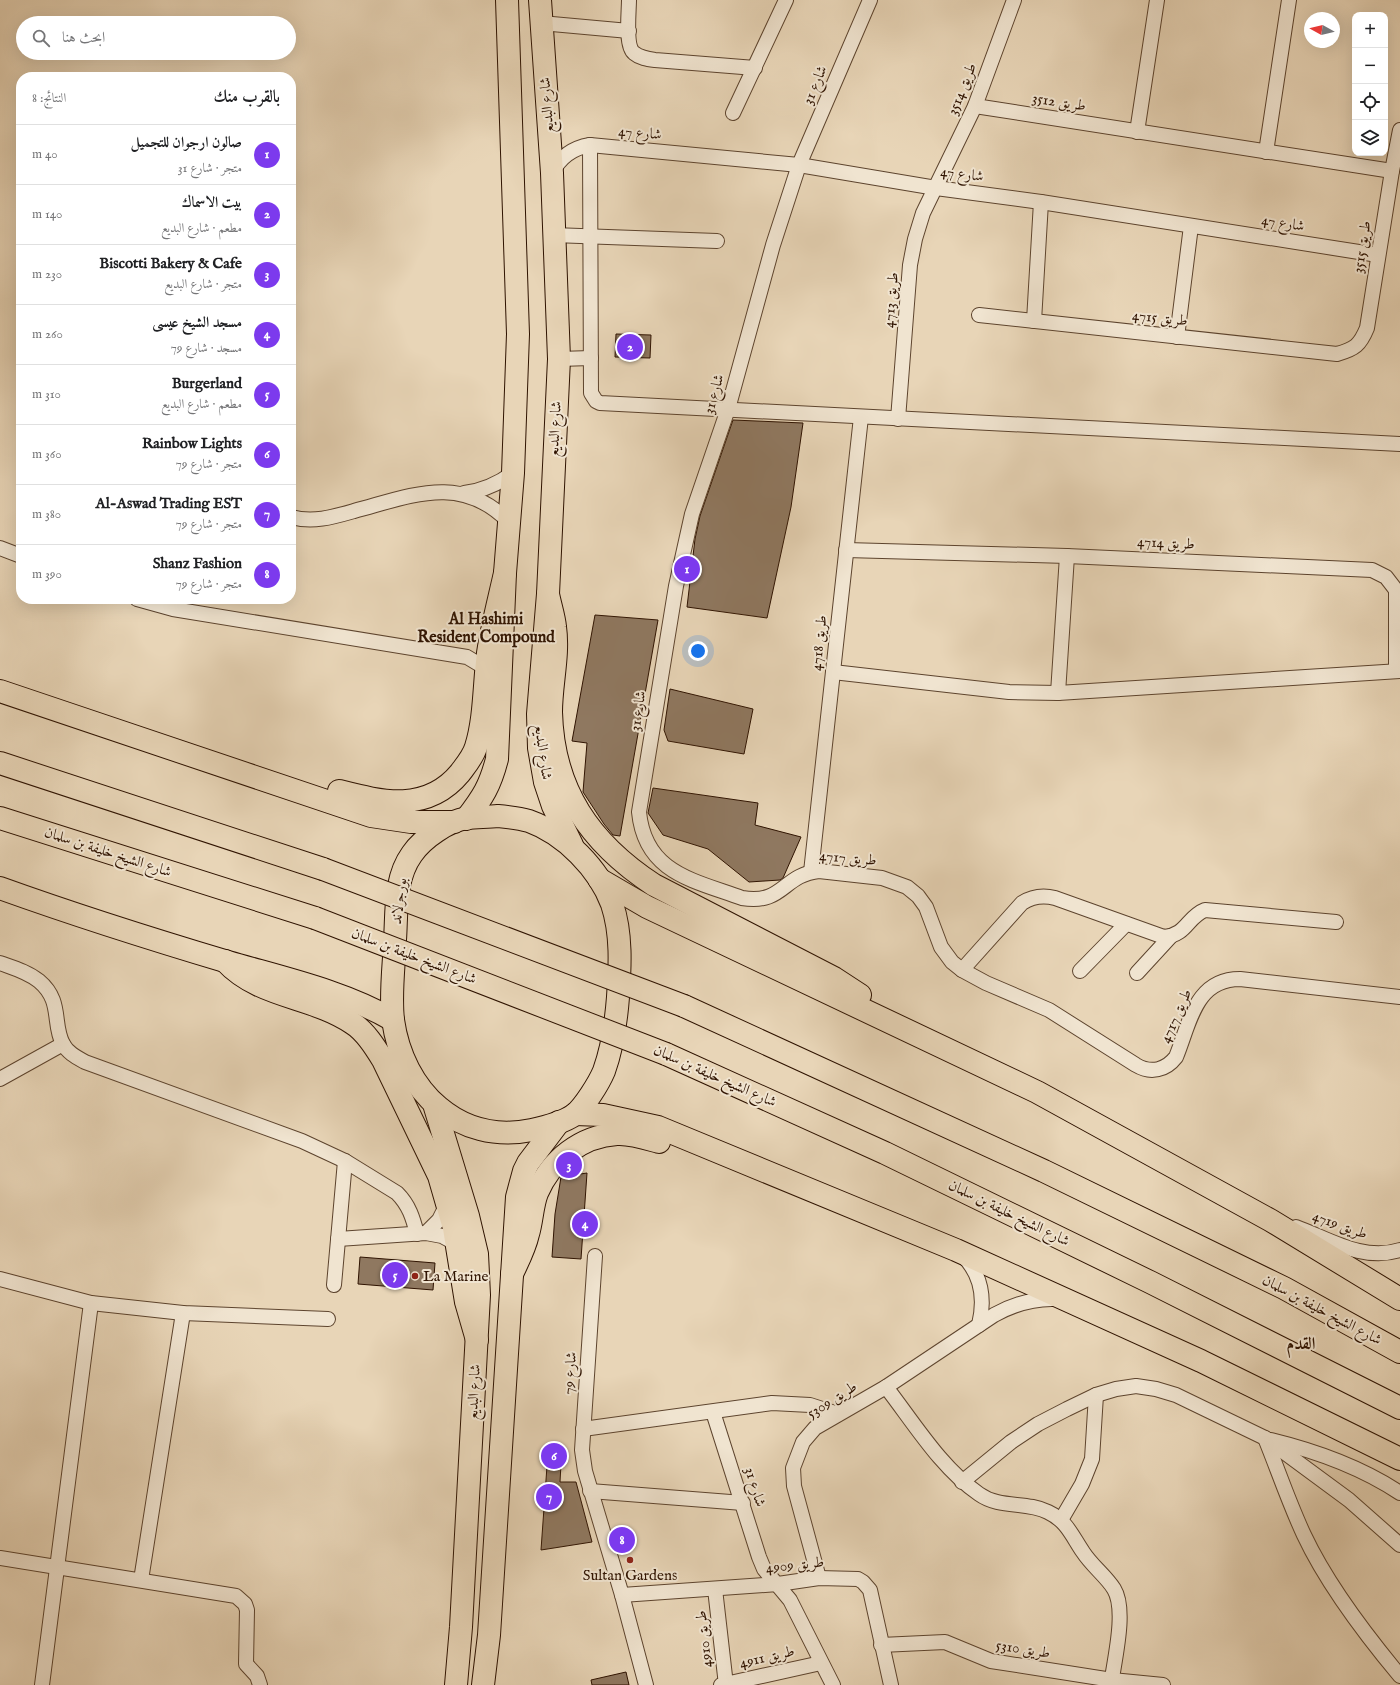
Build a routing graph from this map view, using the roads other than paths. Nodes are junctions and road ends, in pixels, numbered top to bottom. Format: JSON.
{"nodes":[{"id":1,"x":507,"y":0,"type":"edge"},
{"id":2,"x":540,"y":0,"type":"edge"},
{"id":3,"x":629,"y":0,"type":"edge"},
{"id":4,"x":786,"y":0,"type":"edge"},
{"id":5,"x":870,"y":0,"type":"edge"},
{"id":6,"x":1014,"y":0,"type":"edge"},
{"id":7,"x":1157,"y":0,"type":"edge"},
{"id":8,"x":1289,"y":0,"type":"edge"},
{"id":9,"x":541,"y":23,"type":"junction"},
{"id":10,"x":628,"y":31,"type":"junction"},
{"id":11,"x":755,"y":68,"type":"junction"},
{"id":12,"x":974,"y":106,"type":"junction"},
{"id":13,"x":733,"y":113,"type":"dead end"},
{"id":14,"x":1400,"y":130,"type":"edge"},
{"id":15,"x":1137,"y":132,"type":"junction"},
{"id":16,"x":590,"y":145,"type":"junction"},
{"id":17,"x":1266,"y":152,"type":"junction"},
{"id":18,"x":799,"y":165,"type":"junction"},
{"id":19,"x":1392,"y":171,"type":"junction"},
{"id":20,"x":552,"y":174,"type":"junction"},
{"id":21,"x":936,"y":188,"type":"junction"},
{"id":22,"x":1041,"y":202,"type":"junction"},
{"id":23,"x":1191,"y":226,"type":"junction"},
{"id":24,"x":553,"y":235,"type":"junction"},
{"id":25,"x":589,"y":235,"type":"junction"},
{"id":26,"x":717,"y":241,"type":"dead end"},
{"id":27,"x":1378,"y":255,"type":"junction"},
{"id":28,"x":979,"y":315,"type":"dead end"},
{"id":29,"x":1034,"y":321,"type":"junction"},
{"id":30,"x":1177,"y":337,"type":"junction"},
{"id":31,"x":1337,"y":354,"type":"joint"},
{"id":32,"x":591,"y":358,"type":"junction"},
{"id":33,"x":559,"y":359,"type":"junction"},
{"id":34,"x":728,"y":409,"type":"junction"},
{"id":35,"x":861,"y":417,"type":"junction"},
{"id":36,"x":898,"y":419,"type":"junction"},
{"id":37,"x":1400,"y":444,"type":"edge"},
{"id":38,"x":513,"y":473,"type":"junction"},
{"id":39,"x":461,"y":494,"type":"junction"},
{"id":40,"x":296,"y":518,"type":"edge"},
{"id":41,"x":508,"y":521,"type":"junction"},
{"id":42,"x":0,"y":548,"type":"edge"},
{"id":43,"x":846,"y":550,"type":"junction"},
{"id":44,"x":16,"y":554,"type":"edge"},
{"id":45,"x":1067,"y":556,"type":"junction"},
{"id":46,"x":505,"y":573,"type":"junction"},
{"id":47,"x":548,"y":594,"type":"junction"},
{"id":48,"x":156,"y":604,"type":"edge"},
{"id":49,"x":482,"y":660,"type":"junction"},
{"id":50,"x":1398,"y":671,"type":"edge"},
{"id":51,"x":833,"y":672,"type":"junction"},
{"id":52,"x":0,"y":691,"type":"edge"},
{"id":53,"x":1058,"y":693,"type":"junction"},
{"id":54,"x":0,"y":763,"type":"edge"},
{"id":55,"x":253,"y":776,"type":"junction"},
{"id":56,"x":639,"y":812,"type":"joint"},
{"id":57,"x":0,"y":818,"type":"edge"},
{"id":58,"x":460,"y":820,"type":"junction"},
{"id":59,"x":575,"y":851,"type":"junction"},
{"id":60,"x":811,"y":872,"type":"junction"},
{"id":61,"x":599,"y":879,"type":"junction"},
{"id":62,"x":0,"y":888,"type":"edge"},
{"id":63,"x":1336,"y":922,"type":"dead end"},
{"id":64,"x":1126,"y":924,"type":"junction"},
{"id":65,"x":1171,"y":936,"type":"junction"},
{"id":66,"x":225,"y":961,"type":"junction"},
{"id":67,"x":0,"y":962,"type":"edge"},
{"id":68,"x":962,"y":970,"type":"junction"},
{"id":69,"x":1080,"y":971,"type":"dead end"},
{"id":70,"x":1137,"y":973,"type":"dead end"},
{"id":71,"x":1400,"y":997,"type":"edge"},
{"id":72,"x":884,"y":1018,"type":"junction"},
{"id":73,"x":393,"y":1020,"type":"junction"},
{"id":74,"x":63,"y":1044,"type":"junction"},
{"id":75,"x":0,"y":1079,"type":"edge"},
{"id":76,"x":434,"y":1104,"type":"junction"},
{"id":77,"x":567,"y":1118,"type":"junction"},
{"id":78,"x":737,"y":1159,"type":"junction"},
{"id":79,"x":345,"y":1161,"type":"junction"},
{"id":80,"x":448,"y":1204,"type":"junction"},
{"id":81,"x":1270,"y":1220,"type":"junction"},
{"id":82,"x":421,"y":1234,"type":"junction"},
{"id":83,"x":338,"y":1239,"type":"junction"},
{"id":84,"x":457,"y":1244,"type":"junction"},
{"id":85,"x":956,"y":1250,"type":"junction"},
{"id":86,"x":1400,"y":1250,"type":"edge"},
{"id":87,"x":595,"y":1256,"type":"dead end"},
{"id":88,"x":512,"y":1274,"type":"junction"},
{"id":89,"x":0,"y":1279,"type":"edge"},
{"id":90,"x":334,"y":1285,"type":"dead end"},
{"id":91,"x":1063,"y":1299,"type":"junction"},
{"id":92,"x":1400,"y":1299,"type":"edge"},
{"id":93,"x":91,"y":1302,"type":"junction"},
{"id":94,"x":183,"y":1313,"type":"junction"},
{"id":95,"x":328,"y":1319,"type":"dead end"},
{"id":96,"x":979,"y":1325,"type":"junction"},
{"id":97,"x":477,"y":1340,"type":"junction"},
{"id":98,"x":1400,"y":1352,"type":"edge"},
{"id":99,"x":886,"y":1387,"type":"junction"},
{"id":100,"x":1096,"y":1395,"type":"junction"},
{"id":101,"x":1400,"y":1408,"type":"edge"},
{"id":102,"x":714,"y":1412,"type":"junction"},
{"id":103,"x":838,"y":1414,"type":"junction"},
{"id":104,"x":583,"y":1429,"type":"junction"},
{"id":105,"x":1265,"y":1438,"type":"junction"},
{"id":106,"x":1400,"y":1459,"type":"edge"},
{"id":107,"x":962,"y":1482,"type":"junction"},
{"id":108,"x":590,"y":1491,"type":"junction"},
{"id":109,"x":1400,"y":1493,"type":"edge"},
{"id":110,"x":743,"y":1503,"type":"junction"},
{"id":111,"x":1061,"y":1520,"type":"junction"},
{"id":112,"x":1400,"y":1545,"type":"edge"},
{"id":113,"x":0,"y":1558,"type":"edge"},
{"id":114,"x":57,"y":1567,"type":"junction"},
{"id":115,"x":819,"y":1578,"type":"junction"},
{"id":116,"x":141,"y":1580,"type":"junction"},
{"id":117,"x":778,"y":1584,"type":"junction"},
{"id":118,"x":715,"y":1589,"type":"junction"},
{"id":119,"x":622,"y":1595,"type":"junction"},
{"id":120,"x":881,"y":1645,"type":"junction"},
{"id":121,"x":821,"y":1662,"type":"junction"},
{"id":122,"x":1400,"y":1676,"type":"edge"},
{"id":123,"x":1112,"y":1682,"type":"edge"},
{"id":124,"x":42,"y":1685,"type":"edge"},
{"id":125,"x":260,"y":1685,"type":"edge"},
{"id":126,"x":456,"y":1685,"type":"edge"},
{"id":127,"x":483,"y":1685,"type":"edge"},
{"id":128,"x":646,"y":1685,"type":"edge"},
{"id":129,"x":724,"y":1685,"type":"edge"},
{"id":130,"x":833,"y":1685,"type":"edge"},
{"id":131,"x":892,"y":1685,"type":"edge"},
{"id":132,"x":1163,"y":1685,"type":"edge"}],
"edges":[{"from":1,"to":38,"type":"main road"},
{"from":2,"to":9,"type":"main road","name":"شارع البديع"},
{"from":3,"to":10,"type":"street"},
{"from":4,"to":11,"type":"street"},
{"from":5,"to":18,"type":"street","name":"شارع 31"},
{"from":6,"to":12,"type":"street","name":"طريق 3514"},
{"from":7,"to":15,"type":"street"},
{"from":8,"to":17,"type":"street"},
{"from":9,"to":10,"type":"street"},
{"from":9,"to":20,"type":"main road","name":"شارع البديع"},
{"from":10,"to":11,"type":"street"},
{"from":11,"to":13,"type":"street"},
{"from":12,"to":15,"type":"street","name":"طريق 3512"},
{"from":12,"to":21,"type":"street","name":"طريق 3514"},
{"from":14,"to":19,"type":"street","name":"طريق 3515"},
{"from":15,"to":17,"type":"street","name":"طريق 3512"},
{"from":16,"to":18,"type":"street","name":"شارع 47"},
{"from":16,"to":20,"type":"street","name":"شارع 47"},
{"from":16,"to":25,"type":"street"},
{"from":17,"to":19,"type":"street","name":"طريق 3512"},
{"from":18,"to":21,"type":"street","name":"شارع 47"},
{"from":18,"to":34,"type":"street","name":"شارع 31"},
{"from":19,"to":27,"type":"street","name":"طريق 3515"},
{"from":20,"to":24,"type":"main road","name":"شارع البديع"},
{"from":21,"to":22,"type":"street","name":"شارع 47"},
{"from":21,"to":36,"type":"street","name":"طريق 4713"},
{"from":22,"to":23,"type":"street","name":"شارع 47"},
{"from":22,"to":29,"type":"street"},
{"from":23,"to":27,"type":"street","name":"شارع 47"},
{"from":23,"to":30,"type":"street"},
{"from":24,"to":25,"type":"street"},
{"from":24,"to":33,"type":"main road","name":"شارع البديع"},
{"from":25,"to":26,"type":"street"},
{"from":25,"to":32,"type":"street"},
{"from":27,"to":31,"type":"street","name":"طريق 3515"},
{"from":28,"to":29,"type":"street","name":"طريق 4715"},
{"from":29,"to":30,"type":"street","name":"طريق 4715"},
{"from":30,"to":31,"type":"street","name":"طريق 4715"},
{"from":32,"to":33,"type":"street"},
{"from":32,"to":34,"type":"street"},
{"from":33,"to":47,"type":"main road","name":"شارع البديع"},
{"from":34,"to":35,"type":"street"},
{"from":34,"to":56,"type":"street","name":"شارع 31"},
{"from":35,"to":36,"type":"street"},
{"from":35,"to":43,"type":"street","name":"طريق 4718"},
{"from":36,"to":37,"type":"street"},
{"from":38,"to":39,"type":"street"},
{"from":38,"to":41,"type":"main road"},
{"from":39,"to":40,"type":"street"},
{"from":39,"to":41,"type":"street"},
{"from":41,"to":46,"type":"main road"},
{"from":42,"to":44,"type":"street"},
{"from":43,"to":45,"type":"street","name":"طريق 4714"},
{"from":43,"to":51,"type":"street","name":"طريق 4718"},
{"from":45,"to":50,"type":"street","name":"طريق 4714"},
{"from":45,"to":53,"type":"street"},
{"from":46,"to":49,"type":"main road"},
{"from":46,"to":58,"type":"main road"},
{"from":47,"to":59,"type":"main road","name":"شارع البديع"},
{"from":47,"to":72,"type":"main road"},
{"from":48,"to":49,"type":"street"},
{"from":49,"to":55,"type":"main road"},
{"from":50,"to":53,"type":"street","name":"طريق 4714"},
{"from":51,"to":53,"type":"street","name":"طريق 4714"},
{"from":51,"to":60,"type":"street","name":"طريق 4718"},
{"from":52,"to":55,"type":"main road"},
{"from":54,"to":98,"type":"main road","name":"شارع الشيخ خليفة بن سلمان","bridge":true},
{"from":55,"to":58,"type":"main road"},
{"from":56,"to":60,"type":"street","name":"طريق 4717"},
{"from":57,"to":101,"type":"main road","name":"شارع الشيخ خليفة بن سلمان","bridge":true},
{"from":58,"to":59,"type":"main road","name":"بورجرلاند"},
{"from":58,"to":73,"type":"main road","name":"بورجرلاند"},
{"from":59,"to":61,"type":"main road","name":"بورجرلاند"},
{"from":60,"to":68,"type":"street","name":"طريق 4717"},
{"from":61,"to":72,"type":"main road"},
{"from":61,"to":77,"type":"main road","name":"بورجرلاند"},
{"from":62,"to":66,"type":"main road"},
{"from":63,"to":65,"type":"street"},
{"from":64,"to":65,"type":"street"},
{"from":64,"to":68,"type":"street"},
{"from":64,"to":69,"type":"street"},
{"from":65,"to":70,"type":"street"},
{"from":66,"to":73,"type":"main road"},
{"from":66,"to":80,"type":"main road"},
{"from":67,"to":74,"type":"street"},
{"from":68,"to":71,"type":"street","name":"طريق 4717"},
{"from":72,"to":81,"type":"main road"},
{"from":73,"to":76,"type":"main road","name":"بورجرلاند"},
{"from":74,"to":75,"type":"street"},
{"from":74,"to":79,"type":"street"},
{"from":76,"to":77,"type":"main road","name":"بورجرلاند"},
{"from":76,"to":97,"type":"main road","name":"شارع البديع"},
{"from":77,"to":78,"type":"main road"},
{"from":77,"to":88,"type":"main road","name":"شارع البديع"},
{"from":78,"to":85,"type":"main road"},
{"from":78,"to":88,"type":"main road"},
{"from":79,"to":82,"type":"street"},
{"from":79,"to":83,"type":"street"},
{"from":80,"to":82,"type":"street"},
{"from":80,"to":84,"type":"main road"},
{"from":81,"to":86,"type":"street","name":"طريق 4719"},
{"from":81,"to":92,"type":"main road"},
{"from":82,"to":83,"type":"street"},
{"from":82,"to":84,"type":"street"},
{"from":83,"to":90,"type":"street"},
{"from":84,"to":97,"type":"main road"},
{"from":85,"to":91,"type":"main road"},
{"from":85,"to":96,"type":"street"},
{"from":87,"to":104,"type":"street","name":"شارع 79"},
{"from":88,"to":127,"type":"main road","name":"شارع البديع"},
{"from":89,"to":93,"type":"street"},
{"from":91,"to":96,"type":"street","name":"طريق 5309"},
{"from":91,"to":106,"type":"main road"},
{"from":93,"to":94,"type":"street"},
{"from":93,"to":114,"type":"street"},
{"from":94,"to":95,"type":"street"},
{"from":94,"to":116,"type":"street"},
{"from":96,"to":99,"type":"street","name":"طريق 5309"},
{"from":97,"to":126,"type":"main road","name":"شارع البديع"},
{"from":99,"to":103,"type":"street","name":"طريق 5309"},
{"from":99,"to":107,"type":"street"},
{"from":100,"to":105,"type":"street"},
{"from":100,"to":107,"type":"street"},
{"from":100,"to":111,"type":"street"},
{"from":102,"to":103,"type":"street"},
{"from":102,"to":104,"type":"street"},
{"from":102,"to":110,"type":"street","name":"شارع 31"},
{"from":103,"to":115,"type":"street","name":"طريق 5309"},
{"from":104,"to":108,"type":"street","name":"شارع 79"},
{"from":105,"to":109,"type":"street"},
{"from":105,"to":112,"type":"street"},
{"from":105,"to":122,"type":"street"},
{"from":107,"to":111,"type":"street"},
{"from":108,"to":110,"type":"street"},
{"from":108,"to":119,"type":"street","name":"شارع 79"},
{"from":110,"to":117,"type":"street","name":"شارع 31"},
{"from":111,"to":123,"type":"street"},
{"from":113,"to":114,"type":"street"},
{"from":114,"to":116,"type":"street"},
{"from":114,"to":124,"type":"street"},
{"from":115,"to":117,"type":"street","name":"طريق 4909"},
{"from":115,"to":120,"type":"street","name":"طريق 4909"},
{"from":116,"to":125,"type":"street"},
{"from":117,"to":118,"type":"street","name":"طريق 4909"},
{"from":117,"to":121,"type":"street","name":"شارع 31"},
{"from":118,"to":119,"type":"street","name":"طريق 4909"},
{"from":118,"to":129,"type":"street","name":"طريق 4910"},
{"from":119,"to":128,"type":"street","name":"شارع 79"},
{"from":120,"to":123,"type":"street","name":"طريق 5310"},
{"from":120,"to":131,"type":"street","name":"طريق 4909"},
{"from":121,"to":129,"type":"street","name":"طريق 4911"},
{"from":121,"to":130,"type":"street","name":"شارع 31"},
{"from":123,"to":132,"type":"street","name":"طريق 5310"}]}
